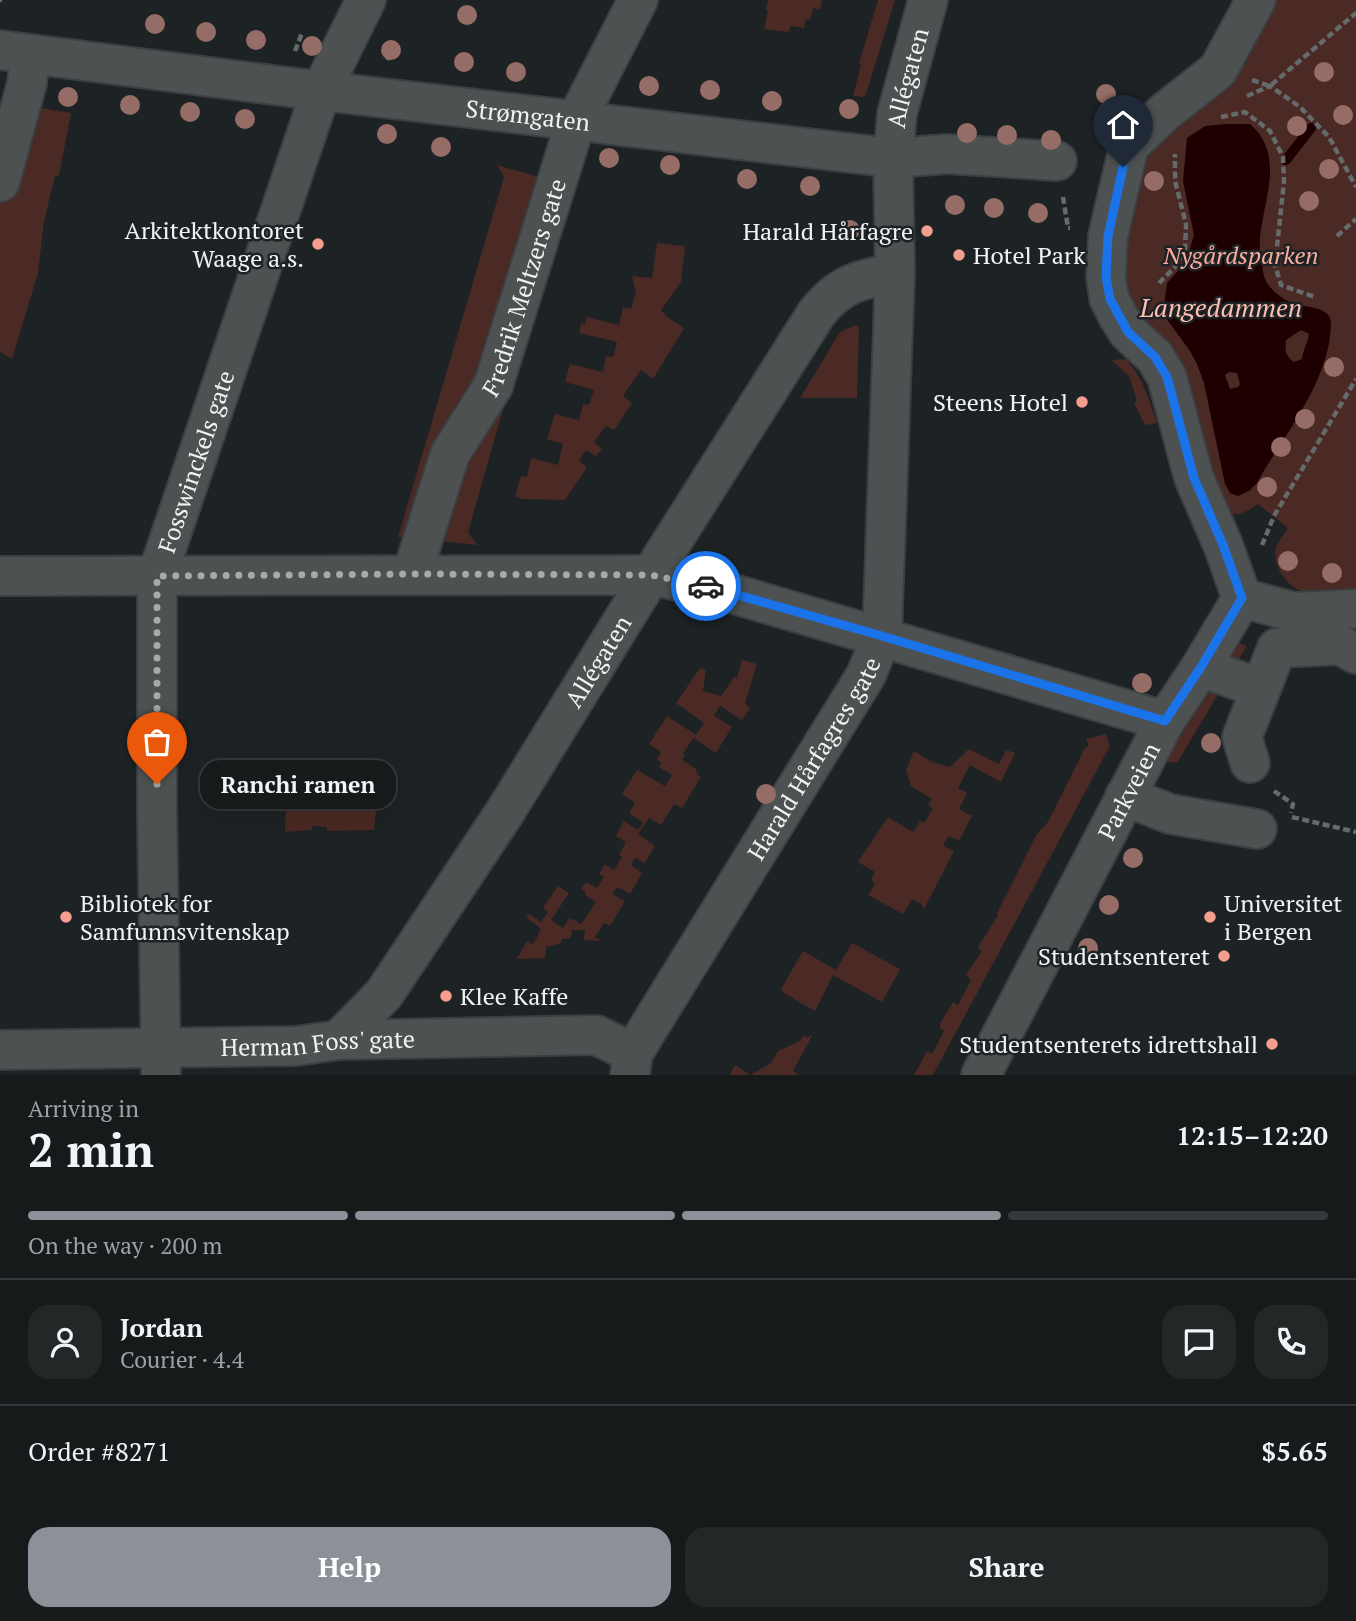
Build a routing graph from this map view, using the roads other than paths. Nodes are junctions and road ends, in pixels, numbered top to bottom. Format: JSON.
{"nodes":[{"id":1,"x":366,"y":0,"type":"edge"},
{"id":2,"x":638,"y":0,"type":"edge"},
{"id":3,"x":928,"y":0,"type":"edge"},
{"id":4,"x":1256,"y":0,"type":"edge"},
{"id":5,"x":15,"y":52,"type":"edge"},
{"id":6,"x":321,"y":91,"type":"junction"},
{"id":7,"x":576,"y":121,"type":"junction"},
{"id":8,"x":893,"y":158,"type":"junction"},
{"id":9,"x":1057,"y":161,"type":"dead end"},
{"id":10,"x":0,"y":182,"type":"edge"},
{"id":11,"x":895,"y":273,"type":"junction"},
{"id":12,"x":412,"y":574,"type":"junction"},
{"id":13,"x":651,"y":575,"type":"junction"},
{"id":14,"x":0,"y":576,"type":"edge"},
{"id":15,"x":157,"y":576,"type":"junction"},
{"id":16,"x":1242,"y":598,"type":"junction"},
{"id":17,"x":1356,"y":609,"type":"edge"},
{"id":18,"x":882,"y":636,"type":"junction"},
{"id":19,"x":1356,"y":654,"type":"edge"},
{"id":20,"x":1201,"y":667,"type":"junction"},
{"id":21,"x":1261,"y":689,"type":"junction"},
{"id":22,"x":1165,"y":721,"type":"junction"},
{"id":23,"x":1250,"y":763,"type":"dead end"},
{"id":24,"x":1125,"y":796,"type":"junction"},
{"id":25,"x":1257,"y":829,"type":"dead end"},
{"id":26,"x":339,"y":1040,"type":"junction"},
{"id":27,"x":0,"y":1050,"type":"edge"},
{"id":28,"x":290,"y":1060,"type":"edge"},
{"id":29,"x":161,"y":1061,"type":"edge"},
{"id":30,"x":632,"y":1064,"type":"edge"},
{"id":31,"x":981,"y":1075,"type":"edge"}],
"edges":[{"from":1,"to":6,"type":"street","name":"Fosswinckels gate"},
{"from":2,"to":7,"type":"street","name":"Fredrik Meltzers gate"},
{"from":3,"to":8,"type":"street","name":"Allégaten"},
{"from":4,"to":16,"type":"street"},
{"from":5,"to":6,"type":"street","name":"Strømgaten"},
{"from":5,"to":10,"type":"street"},
{"from":6,"to":7,"type":"street","name":"Strømgaten"},
{"from":6,"to":15,"type":"street","name":"Fosswinckels gate"},
{"from":7,"to":8,"type":"street","name":"Strømgaten"},
{"from":7,"to":12,"type":"street","name":"Fredrik Meltzers gate"},
{"from":8,"to":9,"type":"street","name":"Strømgaten"},
{"from":8,"to":11,"type":"street","name":"Harald Hårfagres gate"},
{"from":11,"to":13,"type":"street","name":"Allégaten"},
{"from":11,"to":18,"type":"street","name":"Harald Hårfagres gate"},
{"from":12,"to":13,"type":"street"},
{"from":12,"to":15,"type":"street"},
{"from":13,"to":18,"type":"street"},
{"from":13,"to":26,"type":"street","name":"Allégaten"},
{"from":14,"to":15,"type":"street"},
{"from":15,"to":29,"type":"street","name":"Fosswinckels gate"},
{"from":16,"to":17,"type":"street"},
{"from":16,"to":20,"type":"street","name":"Parkveien"},
{"from":18,"to":22,"type":"street"},
{"from":18,"to":30,"type":"street","name":"Harald Hårfagres gate"},
{"from":19,"to":21,"type":"street"},
{"from":20,"to":21,"type":"street"},
{"from":20,"to":22,"type":"street","name":"Parkveien"},
{"from":21,"to":23,"type":"street"},
{"from":22,"to":24,"type":"street","name":"Parkveien"},
{"from":24,"to":25,"type":"street"},
{"from":24,"to":31,"type":"street","name":"Parkveien"},
{"from":26,"to":28,"type":"street","name":"Herman Foss' gate"},
{"from":26,"to":30,"type":"street","name":"Herman Foss' gate"},
{"from":27,"to":29,"type":"street","name":"Herman Foss' gate"},
{"from":28,"to":29,"type":"street","name":"Herman Foss' gate"}]}
